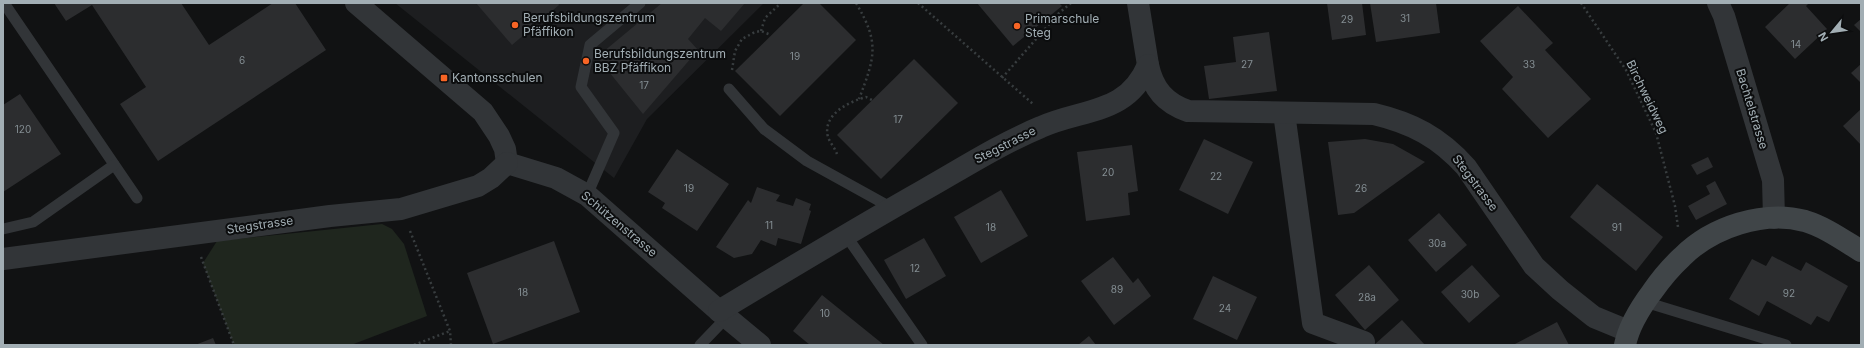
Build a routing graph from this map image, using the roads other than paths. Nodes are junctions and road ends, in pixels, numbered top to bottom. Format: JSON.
{"nodes":[{"id":1,"x":4,"y":3,"type":"edge"},
{"id":2,"x":356,"y":3,"type":"edge"},
{"id":3,"x":640,"y":3,"type":"edge"},
{"id":4,"x":1138,"y":3,"type":"edge"},
{"id":5,"x":1718,"y":3,"type":"edge"},
{"id":6,"x":1148,"y":65,"type":"junction"},
{"id":7,"x":730,"y":89,"type":"dead end"},
{"id":8,"x":1284,"y":113,"type":"junction"},
{"id":9,"x":507,"y":163,"type":"junction"},
{"id":10,"x":114,"y":165,"type":"junction"},
{"id":11,"x":587,"y":195,"type":"junction"},
{"id":12,"x":137,"y":198,"type":"dead end"},
{"id":13,"x":892,"y":208,"type":"junction"},
{"id":14,"x":1774,"y":218,"type":"junction"},
{"id":15,"x":3,"y":229,"type":"edge"},
{"id":16,"x":845,"y":234,"type":"junction"},
{"id":17,"x":1861,"y":251,"type":"edge"},
{"id":18,"x":3,"y":259,"type":"edge"},
{"id":19,"x":1645,"y":302,"type":"junction"},
{"id":20,"x":723,"y":314,"type":"junction"},
{"id":21,"x":1626,"y":338,"type":"edge"},
{"id":22,"x":1364,"y":342,"type":"dead end"},
{"id":23,"x":700,"y":345,"type":"edge"},
{"id":24,"x":760,"y":345,"type":"edge"},
{"id":25,"x":922,"y":345,"type":"edge"},
{"id":26,"x":1786,"y":345,"type":"edge"}],
"edges":[{"from":1,"to":10,"type":"lane"},
{"from":2,"to":9,"type":"street"},
{"from":3,"to":11,"type":"lane"},
{"from":4,"to":6,"type":"street"},
{"from":5,"to":14,"type":"street","name":"Bachtelstrasse"},
{"from":6,"to":8,"type":"street","name":"Stegstrasse"},
{"from":6,"to":13,"type":"street","name":"Stegstrasse"},
{"from":7,"to":13,"type":"lane"},
{"from":8,"to":21,"type":"street","name":"Stegstrasse"},
{"from":8,"to":22,"type":"street"},
{"from":9,"to":11,"type":"street","name":"Schützenstrasse"},
{"from":9,"to":18,"type":"street","name":"Stegstrasse"},
{"from":10,"to":12,"type":"lane"},
{"from":10,"to":15,"type":"lane"},
{"from":11,"to":20,"type":"street","name":"Schützenstrasse"},
{"from":13,"to":16,"type":"street","name":"Stegstrasse"},
{"from":14,"to":17,"type":"street"},
{"from":14,"to":19,"type":"street"},
{"from":16,"to":20,"type":"street","name":"Stegstrasse"},
{"from":16,"to":25,"type":"lane"},
{"from":19,"to":21,"type":"street"},
{"from":19,"to":26,"type":"lane"},
{"from":20,"to":23,"type":"lane"},
{"from":20,"to":24,"type":"street","name":"Schützenstrasse"}]}
